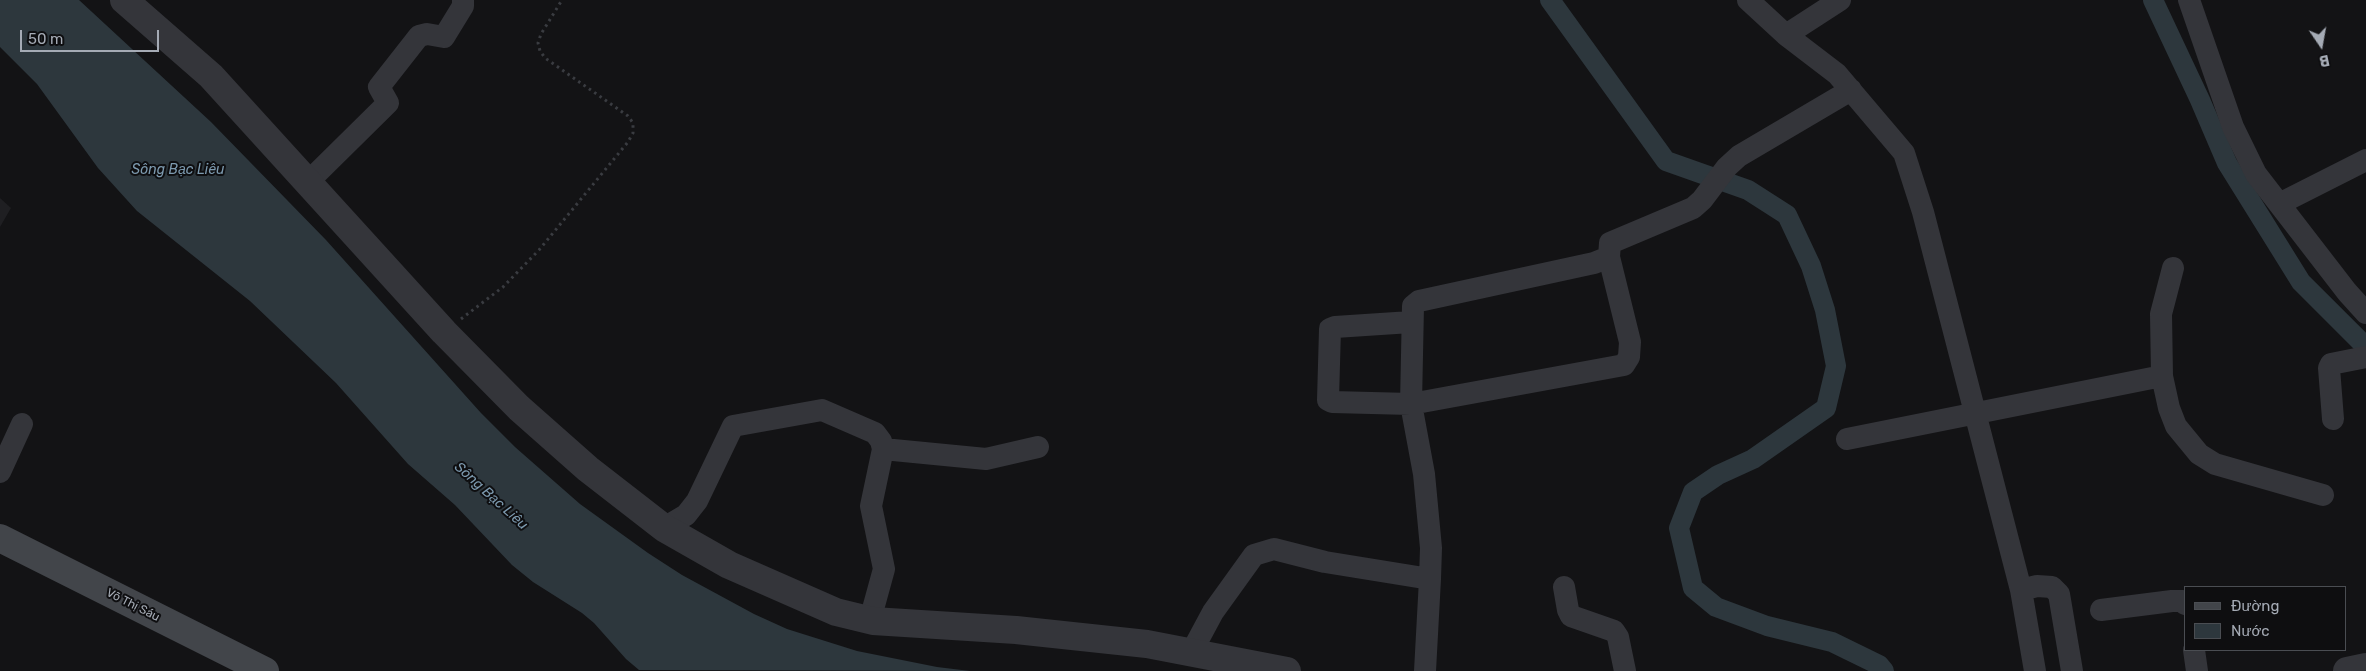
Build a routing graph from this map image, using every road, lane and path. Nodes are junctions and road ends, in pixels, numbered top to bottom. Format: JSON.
{"nodes":[{"id":1,"x":124,"y":0,"type":"edge"},
{"id":2,"x":463,"y":0,"type":"edge"},
{"id":3,"x":562,"y":0,"type":"edge"},
{"id":4,"x":1748,"y":0,"type":"edge"},
{"id":5,"x":1840,"y":0,"type":"edge"},
{"id":6,"x":2189,"y":0,"type":"edge"},
{"id":7,"x":1786,"y":34,"type":"junction"},
{"id":8,"x":1851,"y":90,"type":"junction"},
{"id":9,"x":2366,"y":160,"type":"edge"},
{"id":10,"x":308,"y":181,"type":"junction"},
{"id":11,"x":2278,"y":204,"type":"junction"},
{"id":12,"x":1609,"y":256,"type":"junction"},
{"id":13,"x":2173,"y":268,"type":"dead end"},
{"id":14,"x":2365,"y":311,"type":"edge"},
{"id":15,"x":1411,"y":322,"type":"junction"},
{"id":16,"x":444,"y":332,"type":"junction"},
{"id":17,"x":2366,"y":357,"type":"edge"},
{"id":18,"x":2162,"y":376,"type":"junction"},
{"id":19,"x":1411,"y":404,"type":"junction"},
{"id":20,"x":1976,"y":413,"type":"junction"},
{"id":21,"x":2333,"y":419,"type":"dead end"},
{"id":22,"x":22,"y":424,"type":"dead end"},
{"id":23,"x":1847,"y":439,"type":"dead end"},
{"id":24,"x":1038,"y":447,"type":"dead end"},
{"id":25,"x":883,"y":449,"type":"junction"},
{"id":26,"x":0,"y":472,"type":"edge"},
{"id":27,"x":2322,"y":495,"type":"dead end"},
{"id":28,"x":664,"y":528,"type":"junction"},
{"id":29,"x":0,"y":538,"type":"edge"},
{"id":30,"x":1430,"y":579,"type":"junction"},
{"id":31,"x":1564,"y":587,"type":"dead end"},
{"id":32,"x":2021,"y":590,"type":"junction"},
{"id":33,"x":2184,"y":602,"type":"edge"},
{"id":34,"x":2101,"y":610,"type":"dead end"},
{"id":35,"x":870,"y":620,"type":"junction"},
{"id":36,"x":2194,"y":651,"type":"edge"},
{"id":37,"x":1191,"y":653,"type":"junction"},
{"id":38,"x":2366,"y":667,"type":"edge"},
{"id":39,"x":265,"y":671,"type":"edge"},
{"id":40,"x":1286,"y":671,"type":"edge"},
{"id":41,"x":1425,"y":671,"type":"edge"},
{"id":42,"x":1625,"y":671,"type":"edge"},
{"id":43,"x":2034,"y":671,"type":"edge"},
{"id":44,"x":2072,"y":671,"type":"edge"},
{"id":45,"x":2198,"y":671,"type":"edge"},
{"id":46,"x":2347,"y":671,"type":"edge"}],
"edges":[{"from":1,"to":10,"type":"street"},
{"from":2,"to":10,"type":"street"},
{"from":3,"to":16,"type":"path"},
{"from":4,"to":7,"type":"street"},
{"from":5,"to":7,"type":"street"},
{"from":6,"to":11,"type":"street"},
{"from":7,"to":8,"type":"street"},
{"from":8,"to":12,"type":"street"},
{"from":8,"to":20,"type":"street"},
{"from":9,"to":11,"type":"street"},
{"from":10,"to":16,"type":"street"},
{"from":11,"to":14,"type":"street"},
{"from":12,"to":15,"type":"street"},
{"from":12,"to":19,"type":"street"},
{"from":13,"to":18,"type":"street"},
{"from":15,"to":19,"type":"street"},
{"from":15,"to":19,"type":"street"},
{"from":16,"to":28,"type":"street"},
{"from":17,"to":21,"type":"street"},
{"from":18,"to":20,"type":"street"},
{"from":18,"to":27,"type":"street"},
{"from":19,"to":30,"type":"street"},
{"from":20,"to":23,"type":"street"},
{"from":20,"to":32,"type":"street"},
{"from":22,"to":26,"type":"street"},
{"from":24,"to":25,"type":"street"},
{"from":25,"to":28,"type":"street"},
{"from":25,"to":35,"type":"street"},
{"from":28,"to":35,"type":"street"},
{"from":29,"to":39,"type":"main road","name":"Võ Thị Sáu"},
{"from":30,"to":37,"type":"street"},
{"from":30,"to":41,"type":"street"},
{"from":31,"to":42,"type":"street"},
{"from":32,"to":43,"type":"street"},
{"from":32,"to":44,"type":"street"},
{"from":33,"to":34,"type":"street"},
{"from":35,"to":37,"type":"street"},
{"from":36,"to":45,"type":"street"},
{"from":37,"to":40,"type":"street"},
{"from":38,"to":46,"type":"street"}]}
